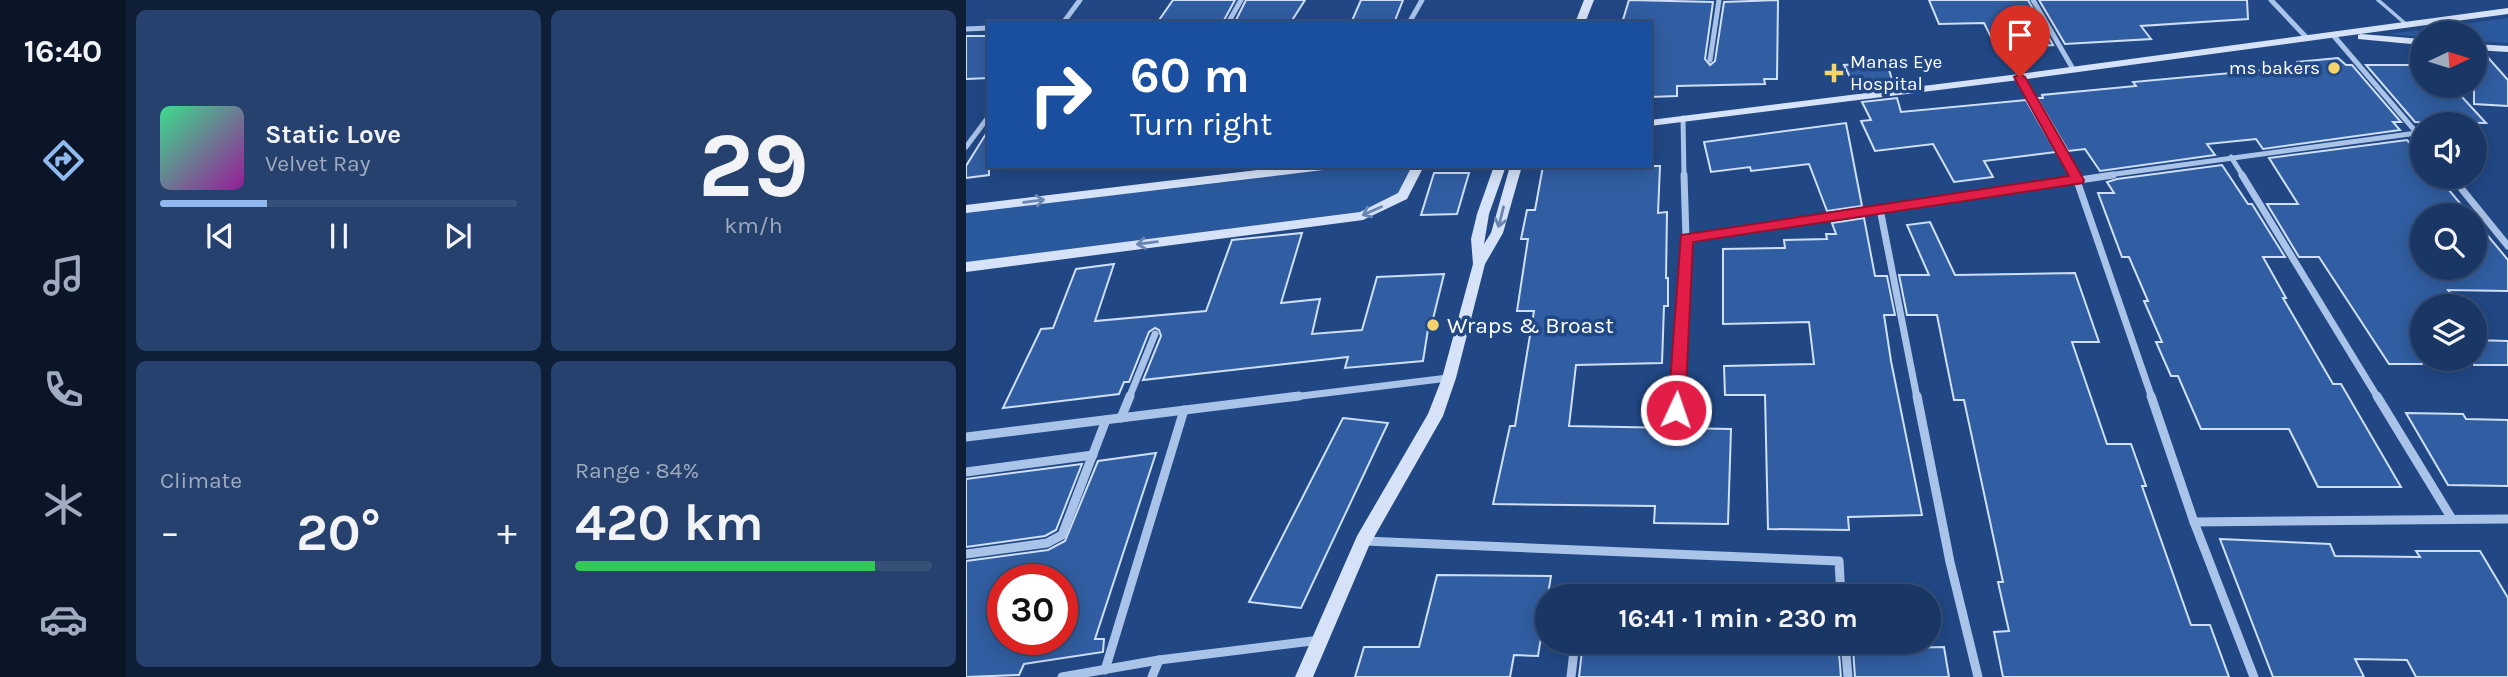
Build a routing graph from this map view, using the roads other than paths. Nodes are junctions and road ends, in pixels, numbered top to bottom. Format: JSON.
{"nodes":[{"id":1,"x":1080,"y":0,"type":"edge"},
{"id":2,"x":1241,"y":0,"type":"edge"},
{"id":3,"x":1422,"y":0,"type":"edge"},
{"id":4,"x":1589,"y":0,"type":"edge"},
{"id":5,"x":1719,"y":0,"type":"edge"},
{"id":6,"x":2033,"y":0,"type":"edge"},
{"id":7,"x":2272,"y":0,"type":"edge"},
{"id":8,"x":2378,"y":0,"type":"edge"},
{"id":9,"x":2508,"y":11,"type":"edge"},
{"id":10,"x":1064,"y":21,"type":"edge"},
{"id":11,"x":1229,"y":21,"type":"edge"},
{"id":12,"x":1410,"y":21,"type":"edge"},
{"id":13,"x":1581,"y":21,"type":"edge"},
{"id":14,"x":2407,"y":25,"type":"junction"},
{"id":15,"x":987,"y":27,"type":"edge"},
{"id":16,"x":966,"y":29,"type":"edge"},
{"id":17,"x":2333,"y":35,"type":"junction"},
{"id":18,"x":2306,"y":37,"type":"junction"},
{"id":19,"x":2410,"y":41,"type":"edge"},
{"id":20,"x":2487,"y":48,"type":"edge"},
{"id":21,"x":2508,"y":49,"type":"edge"},
{"id":22,"x":1710,"y":60,"type":"dead end"},
{"id":23,"x":2073,"y":69,"type":"junction"},
{"id":24,"x":2020,"y":77,"type":"junction"},
{"id":25,"x":987,"y":118,"type":"edge"},
{"id":26,"x":1684,"y":118,"type":"junction"},
{"id":27,"x":1652,"y":122,"type":"edge"},
{"id":28,"x":2410,"y":125,"type":"edge"},
{"id":29,"x":977,"y":130,"type":"junction"},
{"id":30,"x":966,"y":131,"type":"edge"},
{"id":31,"x":2410,"y":134,"type":"edge"},
{"id":32,"x":966,"y":147,"type":"edge"},
{"id":33,"x":2231,"y":157,"type":"junction"},
{"id":34,"x":1306,"y":168,"type":"edge"},
{"id":35,"x":1417,"y":168,"type":"edge"},
{"id":36,"x":1499,"y":168,"type":"edge"},
{"id":37,"x":1515,"y":168,"type":"edge"},
{"id":38,"x":2078,"y":180,"type":"junction"},
{"id":39,"x":2462,"y":189,"type":"edge"},
{"id":40,"x":1880,"y":208,"type":"junction"},
{"id":41,"x":966,"y":209,"type":"edge"},
{"id":42,"x":1686,"y":238,"type":"junction"},
{"id":43,"x":2508,"y":246,"type":"edge"},
{"id":44,"x":1479,"y":264,"type":"junction"},
{"id":45,"x":966,"y":267,"type":"edge"},
{"id":46,"x":1155,"y":334,"type":"dead end"},
{"id":47,"x":1449,"y":378,"type":"junction"},
{"id":48,"x":1676,"y":410,"type":"dead end"},
{"id":49,"x":1184,"y":411,"type":"junction"},
{"id":50,"x":1121,"y":418,"type":"junction"},
{"id":51,"x":1106,"y":420,"type":"junction"},
{"id":52,"x":967,"y":439,"type":"edge"},
{"id":53,"x":1093,"y":455,"type":"junction"},
{"id":54,"x":966,"y":472,"type":"edge"},
{"id":55,"x":2452,"y":519,"type":"junction"},
{"id":56,"x":2508,"y":519,"type":"edge"},
{"id":57,"x":2194,"y":522,"type":"junction"},
{"id":58,"x":1363,"y":541,"type":"junction"},
{"id":59,"x":966,"y":554,"type":"edge"},
{"id":60,"x":1840,"y":584,"type":"edge"},
{"id":61,"x":1321,"y":640,"type":"junction"},
{"id":62,"x":1574,"y":654,"type":"edge"},
{"id":63,"x":1846,"y":654,"type":"edge"},
{"id":64,"x":1159,"y":660,"type":"junction"},
{"id":65,"x":1105,"y":670,"type":"junction"},
{"id":66,"x":1062,"y":677,"type":"edge"},
{"id":67,"x":1152,"y":677,"type":"edge"},
{"id":68,"x":1304,"y":677,"type":"edge"},
{"id":69,"x":1571,"y":677,"type":"edge"},
{"id":70,"x":1848,"y":677,"type":"edge"},
{"id":71,"x":1978,"y":677,"type":"edge"},
{"id":72,"x":2254,"y":677,"type":"edge"}],
"edges":[{"from":1,"to":10,"type":"street"},
{"from":2,"to":11,"type":"street"},
{"from":3,"to":12,"type":"street"},
{"from":4,"to":13,"type":"street"},
{"from":5,"to":22,"type":"street"},
{"from":6,"to":23,"type":"street"},
{"from":7,"to":18,"type":"street"},
{"from":8,"to":14,"type":"lane"},
{"from":9,"to":14,"type":"street"},
{"from":14,"to":17,"type":"street"},
{"from":15,"to":16,"type":"street"},
{"from":17,"to":18,"type":"street"},
{"from":17,"to":19,"type":"street"},
{"from":17,"to":28,"type":"street"},
{"from":18,"to":23,"type":"street"},
{"from":20,"to":21,"type":"street"},
{"from":23,"to":24,"type":"street"},
{"from":24,"to":26,"type":"street"},
{"from":24,"to":38,"type":"street"},
{"from":25,"to":29,"type":"street"},
{"from":26,"to":27,"type":"street"},
{"from":26,"to":42,"type":"street"},
{"from":29,"to":30,"type":"street"},
{"from":29,"to":32,"type":"street"},
{"from":31,"to":33,"type":"street"},
{"from":33,"to":38,"type":"street"},
{"from":33,"to":55,"type":"street"},
{"from":41,"to":34,"type":"street","one_way":true},
{"from":35,"to":45,"type":"street","one_way":true},
{"from":36,"to":44,"type":"street"},
{"from":37,"to":44,"type":"street","one_way":true},
{"from":38,"to":40,"type":"street"},
{"from":38,"to":57,"type":"street"},
{"from":39,"to":43,"type":"street"},
{"from":40,"to":42,"type":"street"},
{"from":40,"to":71,"type":"street"},
{"from":42,"to":48,"type":"street"},
{"from":44,"to":47,"type":"street"},
{"from":46,"to":50,"type":"street"},
{"from":47,"to":49,"type":"street"},
{"from":47,"to":58,"type":"street"},
{"from":49,"to":50,"type":"street"},
{"from":49,"to":65,"type":"street"},
{"from":50,"to":51,"type":"street"},
{"from":51,"to":52,"type":"street"},
{"from":51,"to":53,"type":"street"},
{"from":53,"to":54,"type":"street"},
{"from":53,"to":59,"type":"street"},
{"from":55,"to":56,"type":"street"},
{"from":55,"to":57,"type":"street"},
{"from":57,"to":72,"type":"street"},
{"from":58,"to":60,"type":"street"},
{"from":58,"to":61,"type":"street"},
{"from":61,"to":64,"type":"street"},
{"from":61,"to":68,"type":"street"},
{"from":62,"to":69,"type":"street"},
{"from":63,"to":70,"type":"street"},
{"from":64,"to":65,"type":"street"},
{"from":64,"to":67,"type":"street"},
{"from":65,"to":66,"type":"street"}]}
